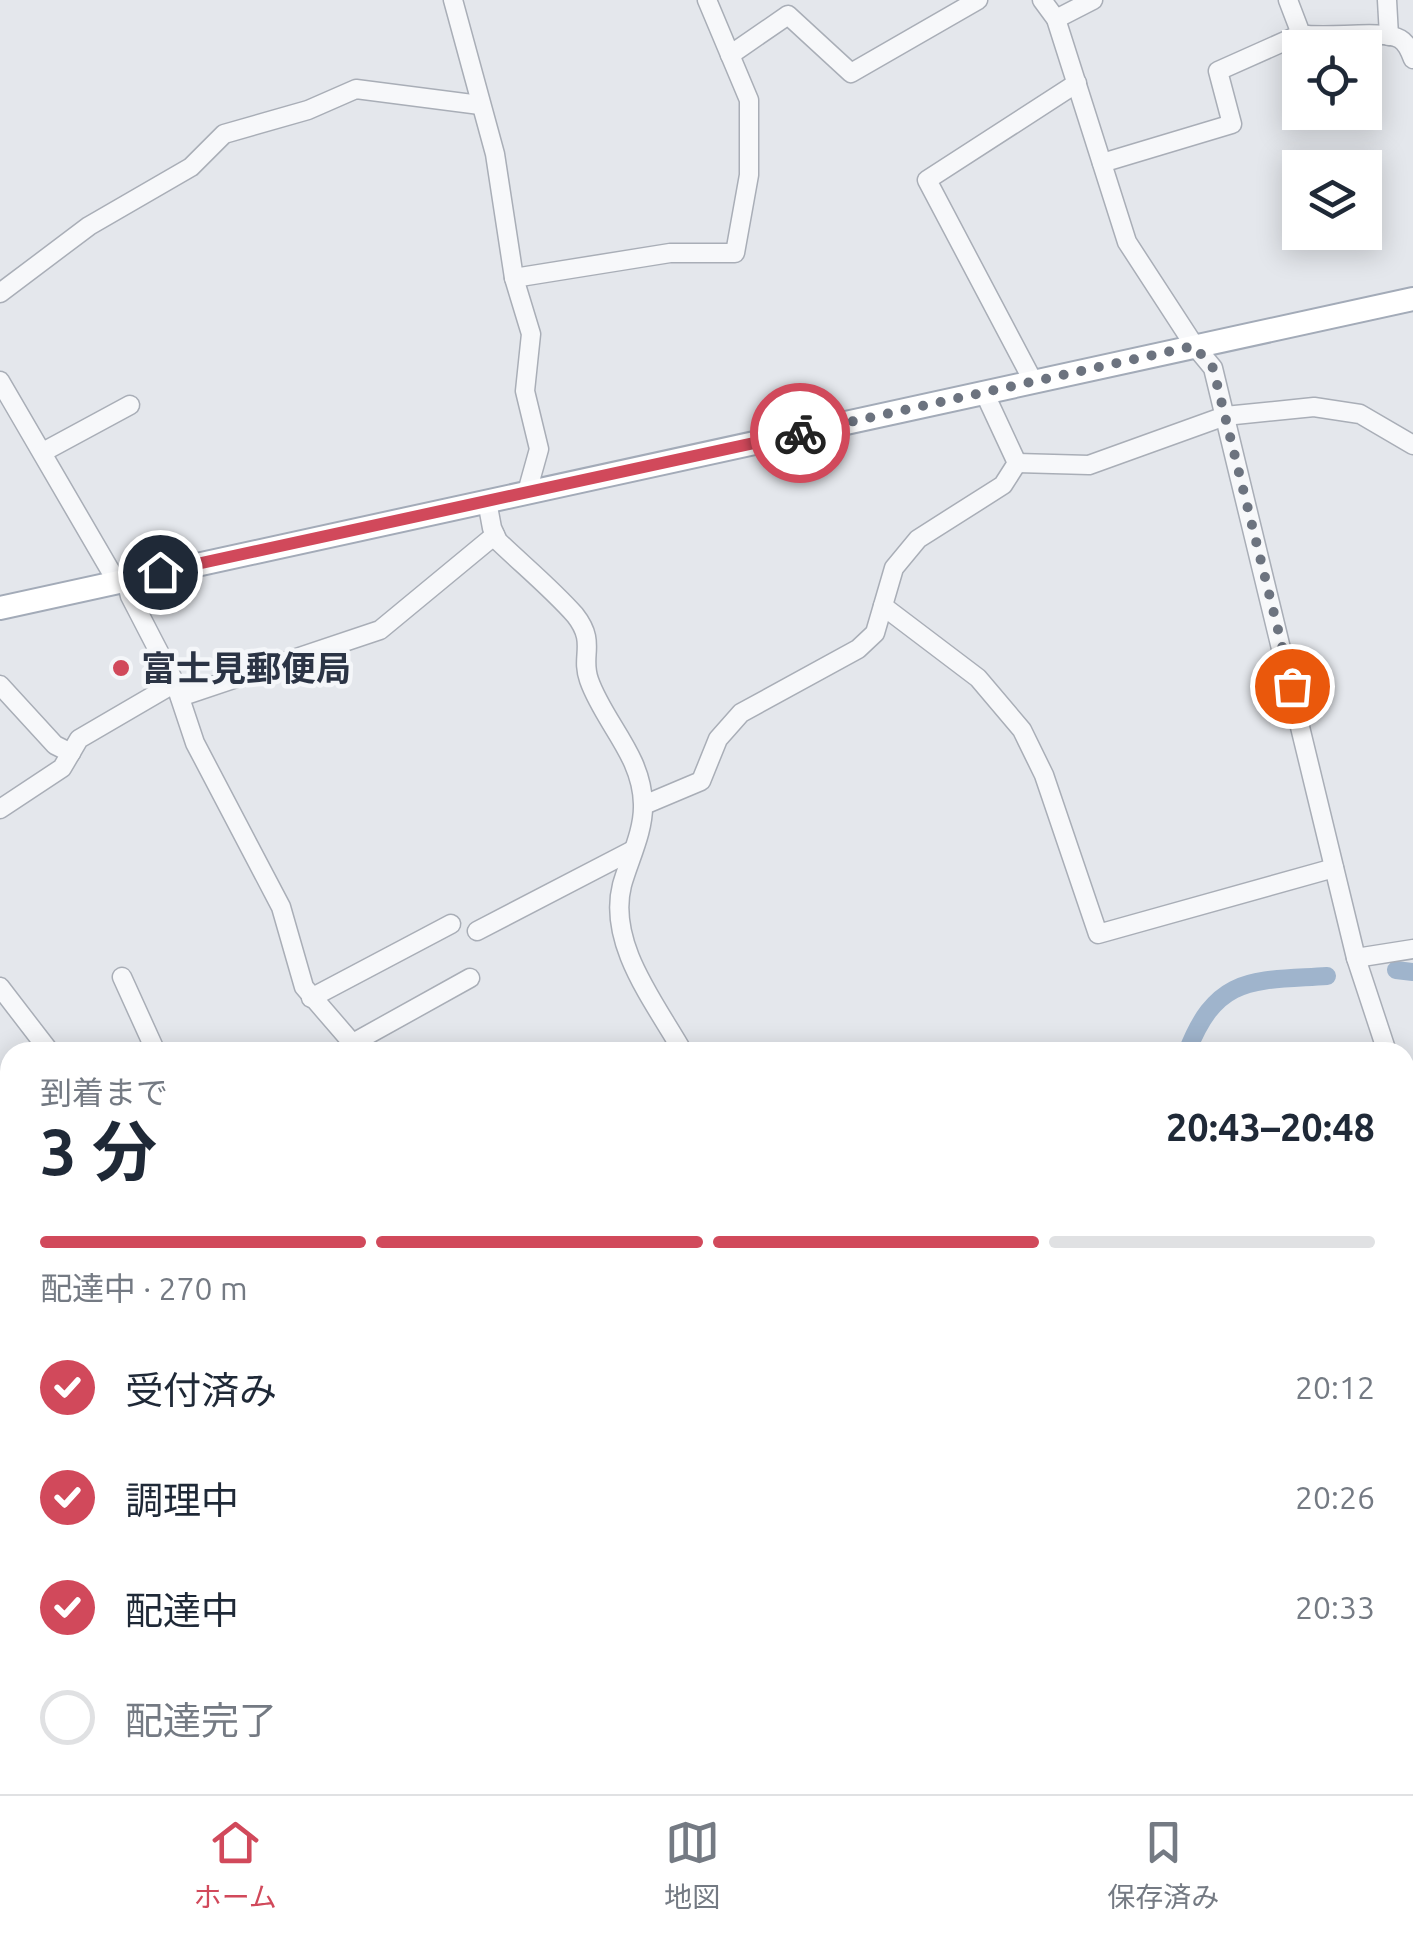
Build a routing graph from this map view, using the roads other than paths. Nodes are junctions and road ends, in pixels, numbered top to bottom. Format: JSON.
{"nodes":[{"id":1,"x":452,"y":0,"type":"edge"},
{"id":2,"x":707,"y":0,"type":"edge"},
{"id":3,"x":978,"y":0,"type":"edge"},
{"id":4,"x":1042,"y":0,"type":"edge"},
{"id":5,"x":1093,"y":0,"type":"edge"},
{"id":6,"x":1288,"y":0,"type":"edge"},
{"id":7,"x":1387,"y":0,"type":"edge"},
{"id":8,"x":1056,"y":18,"type":"junction"},
{"id":9,"x":1299,"y":30,"type":"edge"},
{"id":10,"x":1382,"y":36,"type":"edge"},
{"id":11,"x":1389,"y":36,"type":"junction"},
{"id":12,"x":1282,"y":42,"type":"edge"},
{"id":13,"x":730,"y":55,"type":"junction"},
{"id":14,"x":1413,"y":59,"type":"edge"},
{"id":15,"x":1077,"y":83,"type":"junction"},
{"id":16,"x":480,"y":104,"type":"junction"},
{"id":17,"x":1102,"y":163,"type":"junction"},
{"id":18,"x":514,"y":278,"type":"junction"},
{"id":19,"x":0,"y":293,"type":"edge"},
{"id":20,"x":1413,"y":298,"type":"edge"},
{"id":21,"x":1194,"y":346,"type":"junction"},
{"id":22,"x":0,"y":381,"type":"edge"},
{"id":23,"x":1033,"y":381,"type":"junction"},
{"id":24,"x":984,"y":392,"type":"junction"},
{"id":25,"x":130,"y":405,"type":"dead end"},
{"id":26,"x":1225,"y":416,"type":"junction"},
{"id":27,"x":1413,"y":445,"type":"edge"},
{"id":28,"x":43,"y":452,"type":"junction"},
{"id":29,"x":1017,"y":463,"type":"junction"},
{"id":30,"x":526,"y":492,"type":"junction"},
{"id":31,"x":486,"y":501,"type":"junction"},
{"id":32,"x":495,"y":535,"type":"junction"},
{"id":33,"x":122,"y":581,"type":"junction"},
{"id":34,"x":883,"y":606,"type":"junction"},
{"id":35,"x":0,"y":608,"type":"edge"},
{"id":36,"x":0,"y":685,"type":"edge"},
{"id":37,"x":178,"y":690,"type":"junction"},
{"id":38,"x":71,"y":753,"type":"junction"},
{"id":39,"x":644,"y":805,"type":"junction"},
{"id":40,"x":0,"y":809,"type":"edge"},
{"id":41,"x":634,"y":850,"type":"junction"},
{"id":42,"x":1334,"y":868,"type":"junction"},
{"id":43,"x":451,"y":924,"type":"dead end"},
{"id":44,"x":476,"y":931,"type":"dead end"},
{"id":45,"x":1413,"y":949,"type":"edge"},
{"id":46,"x":1356,"y":958,"type":"junction"},
{"id":47,"x":122,"y":978,"type":"dead end"},
{"id":48,"x":470,"y":978,"type":"dead end"},
{"id":49,"x":0,"y":988,"type":"edge"},
{"id":50,"x":311,"y":998,"type":"junction"},
{"id":51,"x":42,"y":1042,"type":"edge"},
{"id":52,"x":151,"y":1042,"type":"edge"},
{"id":53,"x":351,"y":1042,"type":"edge"},
{"id":54,"x":366,"y":1042,"type":"edge"},
{"id":55,"x":678,"y":1042,"type":"edge"},
{"id":56,"x":1384,"y":1042,"type":"edge"}],
"edges":[{"from":1,"to":16,"type":"street"},
{"from":2,"to":13,"type":"street"},
{"from":3,"to":13,"type":"street"},
{"from":4,"to":8,"type":"street"},
{"from":5,"to":8,"type":"street"},
{"from":6,"to":9,"type":"street"},
{"from":7,"to":11,"type":"street"},
{"from":8,"to":15,"type":"street"},
{"from":10,"to":11,"type":"street"},
{"from":11,"to":14,"type":"street"},
{"from":12,"to":17,"type":"street"},
{"from":13,"to":18,"type":"street"},
{"from":15,"to":17,"type":"street"},
{"from":15,"to":23,"type":"street"},
{"from":16,"to":18,"type":"street"},
{"from":16,"to":19,"type":"street"},
{"from":17,"to":21,"type":"street"},
{"from":18,"to":30,"type":"street"},
{"from":20,"to":21,"type":"main road"},
{"from":21,"to":23,"type":"main road"},
{"from":21,"to":26,"type":"street"},
{"from":22,"to":28,"type":"street"},
{"from":23,"to":24,"type":"main road"},
{"from":24,"to":29,"type":"street"},
{"from":24,"to":30,"type":"main road"},
{"from":25,"to":28,"type":"street"},
{"from":26,"to":27,"type":"street"},
{"from":26,"to":29,"type":"street"},
{"from":26,"to":42,"type":"street"},
{"from":28,"to":33,"type":"street"},
{"from":29,"to":34,"type":"street"},
{"from":30,"to":31,"type":"main road"},
{"from":31,"to":32,"type":"street"},
{"from":31,"to":33,"type":"main road"},
{"from":32,"to":37,"type":"street"},
{"from":32,"to":39,"type":"street"},
{"from":33,"to":35,"type":"main road"},
{"from":33,"to":37,"type":"street"},
{"from":34,"to":39,"type":"street"},
{"from":34,"to":42,"type":"street"},
{"from":36,"to":38,"type":"street"},
{"from":37,"to":38,"type":"street"},
{"from":37,"to":50,"type":"street"},
{"from":38,"to":40,"type":"street"},
{"from":39,"to":41,"type":"street"},
{"from":41,"to":44,"type":"street"},
{"from":41,"to":55,"type":"street"},
{"from":42,"to":46,"type":"street"},
{"from":43,"to":50,"type":"street"},
{"from":45,"to":46,"type":"street"},
{"from":46,"to":56,"type":"street"},
{"from":47,"to":52,"type":"street"},
{"from":48,"to":54,"type":"street"},
{"from":49,"to":51,"type":"street"},
{"from":50,"to":53,"type":"street"}]}
